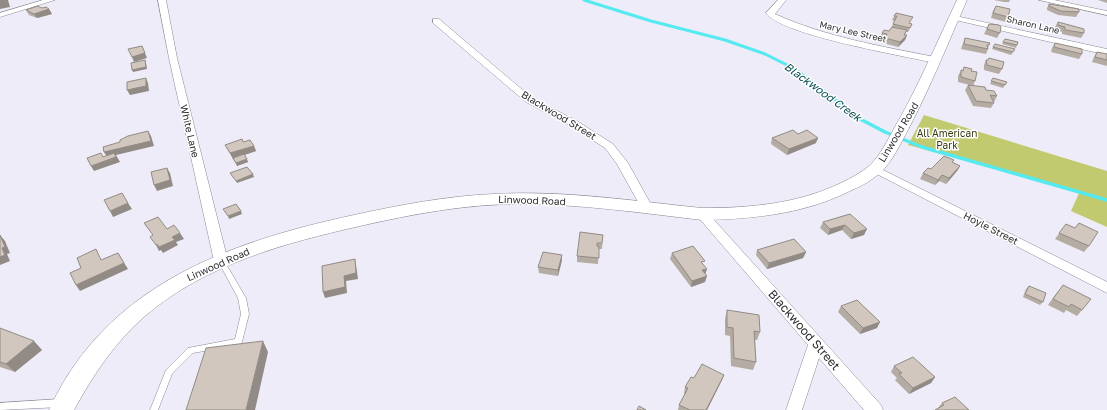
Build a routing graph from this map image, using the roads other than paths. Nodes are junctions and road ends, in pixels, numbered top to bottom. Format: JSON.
{"nodes":[{"id":1,"x":51,"y":0,"type":"edge"},
{"id":2,"x":162,"y":0,"type":"edge"},
{"id":3,"x":782,"y":0,"type":"edge"},
{"id":4,"x":962,"y":0,"type":"edge"},
{"id":5,"x":1043,"y":0,"type":"edge"},
{"id":6,"x":1107,"y":13,"type":"edge"},
{"id":7,"x":0,"y":15,"type":"edge"},
{"id":8,"x":954,"y":17,"type":"junction"},
{"id":9,"x":436,"y":21,"type":"dead end"},
{"id":10,"x":1107,"y":52,"type":"edge"},
{"id":11,"x":935,"y":60,"type":"junction"},
{"id":12,"x":875,"y":169,"type":"junction"},
{"id":13,"x":647,"y":208,"type":"junction"},
{"id":14,"x":702,"y":214,"type":"junction"},
{"id":15,"x":222,"y":261,"type":"junction"},
{"id":16,"x":1107,"y":288,"type":"edge"},
{"id":17,"x":816,"y":345,"type":"junction"},
{"id":18,"x":0,"y":406,"type":"edge"},
{"id":19,"x":63,"y":407,"type":"edge"},
{"id":20,"x":154,"y":410,"type":"edge"},
{"id":21,"x":794,"y":410,"type":"edge"},
{"id":22,"x":875,"y":410,"type":"edge"}],
"edges":[{"from":1,"to":7,"type":"street"},
{"from":2,"to":15,"type":"street","name":"White Lane"},
{"from":3,"to":11,"type":"street","name":"Mary Lee Street"},
{"from":4,"to":8,"type":"main road","name":"Linwood Road"},
{"from":5,"to":6,"type":"street"},
{"from":8,"to":10,"type":"street","name":"Sharon Lane"},
{"from":8,"to":11,"type":"main road","name":"Linwood Road"},
{"from":9,"to":13,"type":"street","name":"Blackwood Street"},
{"from":11,"to":12,"type":"main road","name":"Linwood Road"},
{"from":12,"to":14,"type":"main road","name":"Linwood Road"},
{"from":12,"to":16,"type":"street","name":"Hoyle Street"},
{"from":13,"to":14,"type":"main road","name":"Linwood Road"},
{"from":13,"to":15,"type":"main road","name":"Linwood Road"},
{"from":14,"to":17,"type":"street","name":"Blackwood Street"},
{"from":15,"to":19,"type":"main road","name":"Linwood Road"},
{"from":15,"to":20,"type":"lane"},
{"from":17,"to":21,"type":"street"},
{"from":17,"to":22,"type":"street","name":"Blackwood Street"},
{"from":18,"to":19,"type":"lane"}]}
